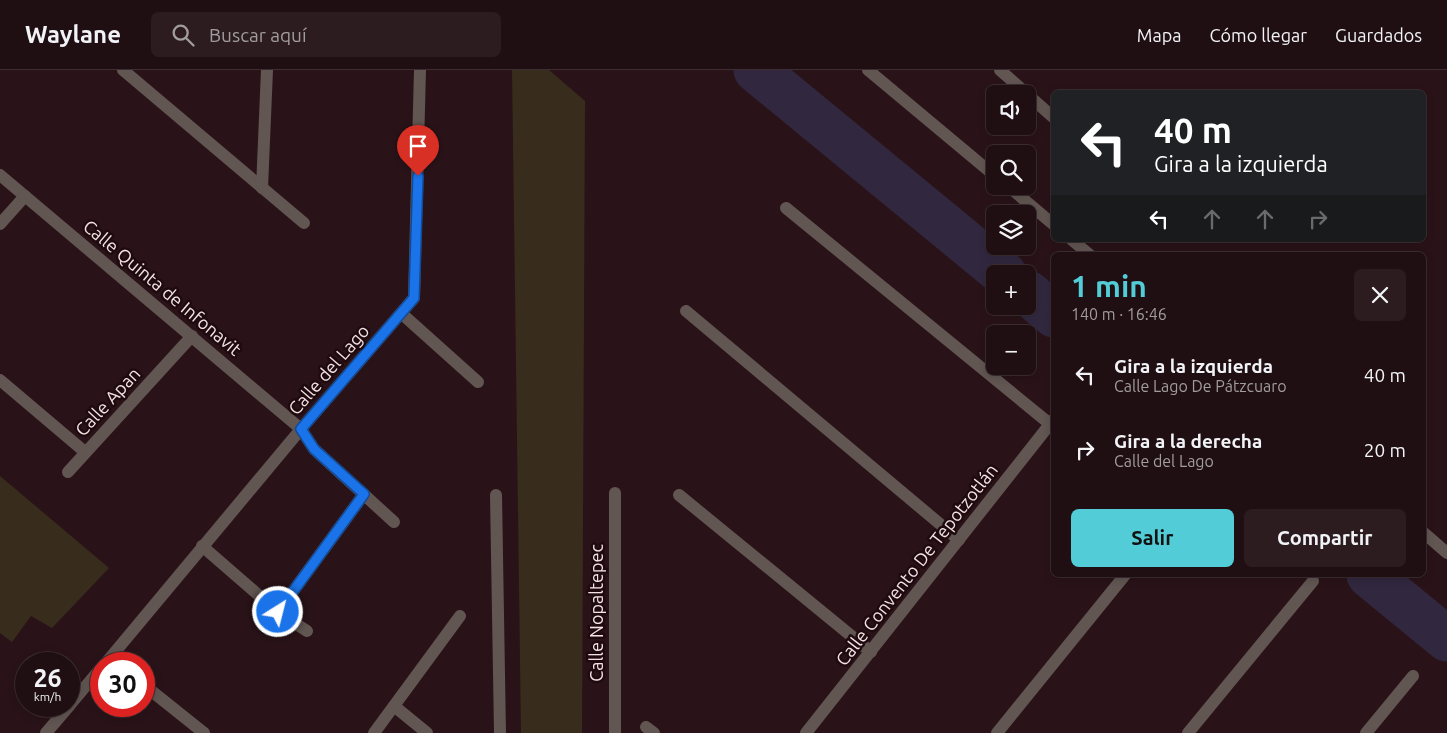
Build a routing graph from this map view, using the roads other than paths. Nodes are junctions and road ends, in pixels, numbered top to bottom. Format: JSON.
{"nodes":[{"id":1,"x":123,"y":70,"type":"edge"},
{"id":2,"x":267,"y":70,"type":"edge"},
{"id":3,"x":420,"y":70,"type":"edge"},
{"id":4,"x":868,"y":70,"type":"edge"},
{"id":5,"x":1000,"y":70,"type":"edge"},
{"id":6,"x":1017,"y":85,"type":"edge"},
{"id":7,"x":1036,"y":102,"type":"edge"},
{"id":8,"x":1051,"y":115,"type":"edge"},
{"id":9,"x":986,"y":168,"type":"edge"},
{"id":10,"x":0,"y":174,"type":"edge"},
{"id":11,"x":262,"y":188,"type":"junction"},
{"id":12,"x":1019,"y":195,"type":"edge"},
{"id":13,"x":25,"y":196,"type":"junction"},
{"id":14,"x":786,"y":208,"type":"dead end"},
{"id":15,"x":1051,"y":222,"type":"edge"},
{"id":16,"x":304,"y":223,"type":"dead end"},
{"id":17,"x":0,"y":224,"type":"edge"},
{"id":18,"x":1074,"y":242,"type":"edge"},
{"id":19,"x":1086,"y":252,"type":"edge"},
{"id":20,"x":686,"y":311,"type":"dead end"},
{"id":21,"x":401,"y":313,"type":"junction"},
{"id":22,"x":192,"y":336,"type":"junction"},
{"id":23,"x":0,"y":380,"type":"edge"},
{"id":24,"x":478,"y":382,"type":"dead end"},
{"id":25,"x":1051,"y":421,"type":"edge"},
{"id":26,"x":1051,"y":423,"type":"edge"},
{"id":27,"x":301,"y":429,"type":"junction"},
{"id":28,"x":85,"y":452,"type":"junction"},
{"id":29,"x":68,"y":472,"type":"dead end"},
{"id":30,"x":615,"y":493,"type":"dead end"},
{"id":31,"x":364,"y":494,"type":"junction"},
{"id":32,"x":679,"y":494,"type":"dead end"},
{"id":33,"x":496,"y":495,"type":"dead end"},
{"id":34,"x":394,"y":522,"type":"dead end"},
{"id":35,"x":1426,"y":535,"type":"edge"},
{"id":36,"x":959,"y":540,"type":"junction"},
{"id":37,"x":202,"y":546,"type":"junction"},
{"id":38,"x":1447,"y":553,"type":"edge"},
{"id":39,"x":1123,"y":577,"type":"edge"},
{"id":40,"x":1313,"y":582,"type":"dead end"},
{"id":41,"x":278,"y":612,"type":"junction"},
{"id":42,"x":460,"y":616,"type":"dead end"},
{"id":43,"x":307,"y":630,"type":"dead end"},
{"id":44,"x":117,"y":652,"type":"edge"},
{"id":45,"x":871,"y":652,"type":"junction"},
{"id":46,"x":1413,"y":676,"type":"dead end"},
{"id":47,"x":90,"y":683,"type":"edge"},
{"id":48,"x":80,"y":694,"type":"edge"},
{"id":49,"x":155,"y":695,"type":"edge"},
{"id":50,"x":394,"y":706,"type":"junction"},
{"id":51,"x":60,"y":717,"type":"edge"},
{"id":52,"x":197,"y":731,"type":"edge"},
{"id":53,"x":46,"y":733,"type":"edge"},
{"id":54,"x":374,"y":733,"type":"edge"},
{"id":55,"x":426,"y":733,"type":"edge"},
{"id":56,"x":500,"y":733,"type":"edge"},
{"id":57,"x":615,"y":733,"type":"edge"},
{"id":58,"x":806,"y":733,"type":"edge"},
{"id":59,"x":997,"y":733,"type":"edge"},
{"id":60,"x":1188,"y":733,"type":"edge"},
{"id":61,"x":1366,"y":733,"type":"edge"}],
"edges":[{"from":1,"to":11,"type":"street"},
{"from":2,"to":11,"type":"street"},
{"from":3,"to":21,"type":"street","name":"Calle del Lago"},
{"from":4,"to":9,"type":"street"},
{"from":5,"to":6,"type":"street"},
{"from":7,"to":8,"type":"street"},
{"from":10,"to":13,"type":"street","name":"Calle Quinta de Infonavit"},
{"from":11,"to":16,"type":"street"},
{"from":12,"to":15,"type":"street"},
{"from":13,"to":17,"type":"street"},
{"from":13,"to":22,"type":"street","name":"Calle Quinta de Infonavit"},
{"from":14,"to":25,"type":"street"},
{"from":18,"to":19,"type":"street"},
{"from":20,"to":36,"type":"street"},
{"from":21,"to":24,"type":"street"},
{"from":21,"to":27,"type":"street","name":"Calle del Lago"},
{"from":22,"to":27,"type":"street","name":"Calle Quinta de Infonavit"},
{"from":22,"to":28,"type":"street","name":"Calle Apan"},
{"from":23,"to":28,"type":"street","name":"Calle Apan"},
{"from":26,"to":36,"type":"street","name":"Calle Convento De Tepotzotlán"},
{"from":27,"to":31,"type":"street","name":"Calle Quinta de Infonavit"},
{"from":27,"to":37,"type":"street","name":"Calle del Lago"},
{"from":28,"to":29,"type":"street"},
{"from":30,"to":57,"type":"street","name":"Calle Nopaltepec"},
{"from":31,"to":34,"type":"street","name":"Calle Quinta de Infonavit"},
{"from":31,"to":41,"type":"street"},
{"from":32,"to":45,"type":"street"},
{"from":33,"to":56,"type":"street"},
{"from":35,"to":38,"type":"street"},
{"from":36,"to":45,"type":"street","name":"Calle Convento De Tepotzotlán"},
{"from":37,"to":41,"type":"street"},
{"from":37,"to":44,"type":"street","name":"Calle del Lago"},
{"from":39,"to":59,"type":"street"},
{"from":40,"to":60,"type":"street"},
{"from":41,"to":43,"type":"street"},
{"from":42,"to":50,"type":"street"},
{"from":45,"to":58,"type":"street","name":"Calle Convento De Tepotzotlán"},
{"from":46,"to":61,"type":"street"},
{"from":47,"to":48,"type":"street","name":"Calle del Lago"},
{"from":49,"to":52,"type":"street"},
{"from":50,"to":54,"type":"street"},
{"from":50,"to":55,"type":"street"},
{"from":51,"to":53,"type":"street","name":"Calle del Lago"}]}
